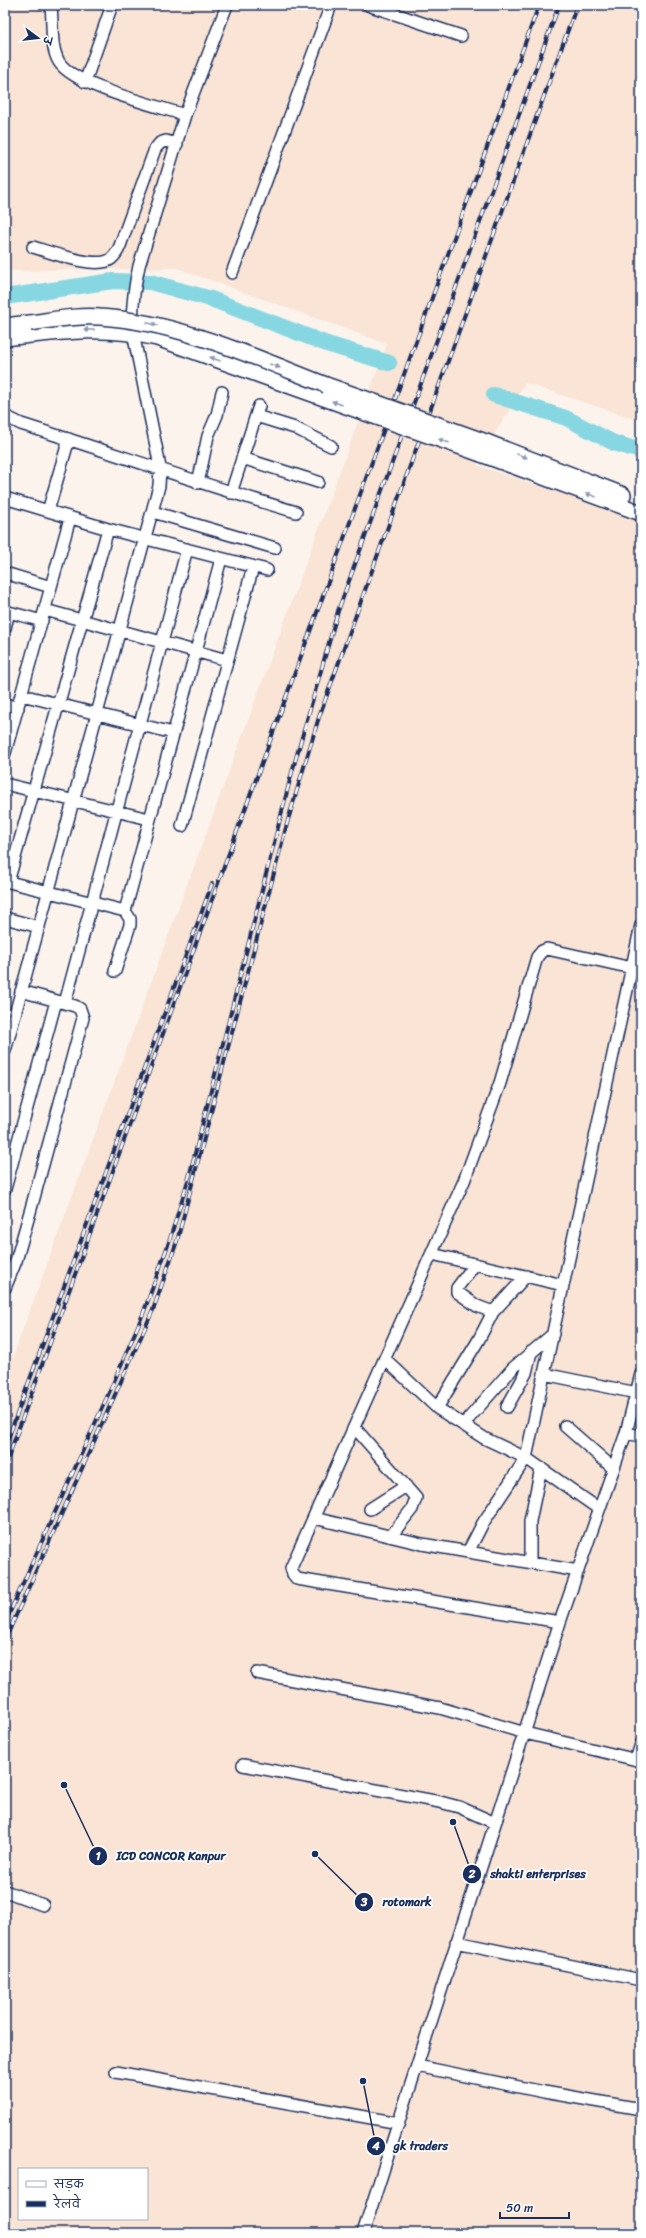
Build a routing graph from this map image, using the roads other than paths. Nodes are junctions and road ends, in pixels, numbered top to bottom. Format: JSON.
{"nodes":[{"id":1,"x":51,"y":5,"type":"edge"},
{"id":2,"x":112,"y":5,"type":"edge"},
{"id":3,"x":227,"y":5,"type":"edge"},
{"id":4,"x":331,"y":5,"type":"edge"},
{"id":5,"x":368,"y":5,"type":"edge"},
{"id":6,"x":461,"y":36,"type":"dead end"},
{"id":7,"x":85,"y":82,"type":"junction"},
{"id":8,"x":185,"y":115,"type":"junction"},
{"id":9,"x":177,"y":144,"type":"junction"},
{"id":10,"x":33,"y":248,"type":"dead end"},
{"id":11,"x":232,"y":272,"type":"dead end"},
{"id":12,"x":5,"y":326,"type":"edge"},
{"id":13,"x":133,"y":333,"type":"junction"},
{"id":14,"x":5,"y":338,"type":"edge"},
{"id":15,"x":222,"y":392,"type":"dead end"},
{"id":16,"x":377,"y":410,"type":"junction"},
{"id":17,"x":5,"y":416,"type":"edge"},
{"id":18,"x":69,"y":439,"type":"junction"},
{"id":19,"x":331,"y":446,"type":"dead end"},
{"id":20,"x":483,"y":448,"type":"junction"},
{"id":21,"x":242,"y":458,"type":"junction"},
{"id":22,"x":160,"y":468,"type":"junction"},
{"id":23,"x":318,"y":482,"type":"dead end"},
{"id":24,"x":198,"y":483,"type":"junction"},
{"id":25,"x":231,"y":493,"type":"junction"},
{"id":26,"x":5,"y":498,"type":"edge"},
{"id":27,"x":641,"y":502,"type":"edge"},
{"id":28,"x":48,"y":511,"type":"junction"},
{"id":29,"x":153,"y":512,"type":"junction"},
{"id":30,"x":296,"y":512,"type":"dead end"},
{"id":31,"x":641,"y":512,"type":"edge"},
{"id":32,"x":70,"y":518,"type":"junction"},
{"id":33,"x":108,"y":528,"type":"junction"},
{"id":34,"x":146,"y":538,"type":"junction"},
{"id":35,"x":275,"y":548,"type":"dead end"},
{"id":36,"x":187,"y":550,"type":"junction"},
{"id":37,"x":221,"y":559,"type":"junction"},
{"id":38,"x":253,"y":567,"type":"junction"},
{"id":39,"x":267,"y":570,"type":"dead end"},
{"id":40,"x":5,"y":573,"type":"edge"},
{"id":41,"x":51,"y":587,"type":"junction"},
{"id":42,"x":45,"y":610,"type":"junction"},
{"id":43,"x":7,"y":611,"type":"edge"},
{"id":44,"x":82,"y":620,"type":"junction"},
{"id":45,"x":42,"y":621,"type":"junction"},
{"id":46,"x":5,"y":628,"type":"edge"},
{"id":47,"x":120,"y":630,"type":"junction"},
{"id":48,"x":161,"y":641,"type":"junction"},
{"id":49,"x":196,"y":651,"type":"junction"},
{"id":50,"x":227,"y":660,"type":"junction"},
{"id":51,"x":22,"y":695,"type":"junction"},
{"id":52,"x":5,"y":704,"type":"edge"},
{"id":53,"x":59,"y":705,"type":"junction"},
{"id":54,"x":18,"y":708,"type":"junction"},
{"id":55,"x":96,"y":715,"type":"junction"},
{"id":56,"x":140,"y":725,"type":"junction"},
{"id":57,"x":173,"y":733,"type":"junction"},
{"id":58,"x":5,"y":753,"type":"edge"},
{"id":59,"x":5,"y":784,"type":"edge"},
{"id":60,"x":34,"y":792,"type":"junction"},
{"id":61,"x":72,"y":802,"type":"junction"},
{"id":62,"x":116,"y":812,"type":"junction"},
{"id":63,"x":149,"y":819,"type":"junction"},
{"id":64,"x":182,"y":826,"type":"dead end"},
{"id":65,"x":7,"y":882,"type":"edge"},
{"id":66,"x":49,"y":892,"type":"junction"},
{"id":67,"x":90,"y":902,"type":"junction"},
{"id":68,"x":124,"y":911,"type":"junction"},
{"id":69,"x":5,"y":918,"type":"edge"},
{"id":70,"x":39,"y":926,"type":"junction"},
{"id":71,"x":641,"y":927,"type":"edge"},
{"id":72,"x":632,"y":968,"type":"junction"},
{"id":73,"x":115,"y":971,"type":"dead end"},
{"id":74,"x":21,"y":991,"type":"junction"},
{"id":75,"x":60,"y":1002,"type":"junction"},
{"id":76,"x":9,"y":1016,"type":"edge"},
{"id":77,"x":5,"y":1051,"type":"edge"},
{"id":78,"x":5,"y":1189,"type":"edge"},
{"id":79,"x":432,"y":1254,"type":"junction"},
{"id":80,"x":10,"y":1260,"type":"edge"},
{"id":81,"x":475,"y":1264,"type":"junction"},
{"id":82,"x":526,"y":1276,"type":"junction"},
{"id":83,"x":563,"y":1285,"type":"junction"},
{"id":84,"x":5,"y":1288,"type":"edge"},
{"id":85,"x":493,"y":1312,"type":"junction"},
{"id":86,"x":553,"y":1334,"type":"junction"},
{"id":87,"x":531,"y":1351,"type":"junction"},
{"id":88,"x":385,"y":1359,"type":"junction"},
{"id":89,"x":544,"y":1374,"type":"junction"},
{"id":90,"x":641,"y":1374,"type":"edge"},
{"id":91,"x":637,"y":1393,"type":"junction"},
{"id":92,"x":507,"y":1407,"type":"dead end"},
{"id":93,"x":437,"y":1408,"type":"junction"},
{"id":94,"x":463,"y":1425,"type":"junction"},
{"id":95,"x":565,"y":1426,"type":"dead end"},
{"id":96,"x":355,"y":1428,"type":"junction"},
{"id":97,"x":626,"y":1433,"type":"junction"},
{"id":98,"x":641,"y":1436,"type":"edge"},
{"id":99,"x":526,"y":1458,"type":"junction"},
{"id":100,"x":541,"y":1468,"type":"junction"},
{"id":101,"x":613,"y":1468,"type":"junction"},
{"id":102,"x":406,"y":1486,"type":"junction"},
{"id":103,"x":370,"y":1509,"type":"dead end"},
{"id":104,"x":599,"y":1509,"type":"junction"},
{"id":105,"x":314,"y":1518,"type":"junction"},
{"id":106,"x":391,"y":1536,"type":"junction"},
{"id":107,"x":468,"y":1552,"type":"junction"},
{"id":108,"x":530,"y":1563,"type":"junction"},
{"id":109,"x":578,"y":1571,"type":"junction"},
{"id":110,"x":560,"y":1622,"type":"junction"},
{"id":111,"x":257,"y":1673,"type":"dead end"},
{"id":112,"x":525,"y":1732,"type":"junction"},
{"id":113,"x":641,"y":1744,"type":"edge"},
{"id":114,"x":638,"y":1760,"type":"edge"},
{"id":115,"x":243,"y":1765,"type":"dead end"},
{"id":116,"x":495,"y":1823,"type":"junction"},
{"id":117,"x":5,"y":1891,"type":"edge"},
{"id":118,"x":43,"y":1905,"type":"dead end"},
{"id":119,"x":456,"y":1942,"type":"junction"},
{"id":120,"x":641,"y":1980,"type":"edge"},
{"id":121,"x":417,"y":2066,"type":"junction"},
{"id":122,"x":116,"y":2072,"type":"dead end"},
{"id":123,"x":641,"y":2109,"type":"edge"},
{"id":124,"x":399,"y":2123,"type":"junction"},
{"id":125,"x":363,"y":2233,"type":"edge"}],
"edges":[{"from":1,"to":7,"type":"street"},
{"from":2,"to":7,"type":"street"},
{"from":3,"to":8,"type":"street"},
{"from":4,"to":11,"type":"street"},
{"from":5,"to":6,"type":"street"},
{"from":7,"to":8,"type":"street"},
{"from":8,"to":9,"type":"street"},
{"from":9,"to":10,"type":"street"},
{"from":9,"to":13,"type":"street"},
{"from":12,"to":16,"type":"street","one_way":true,"bridge":true},
{"from":13,"to":14,"type":"street","one_way":true},
{"from":16,"to":13,"type":"street","one_way":true},
{"from":13,"to":22,"type":"street"},
{"from":15,"to":24,"type":"street"},
{"from":16,"to":20,"type":"street","bridge":true},
{"from":17,"to":18,"type":"street"},
{"from":18,"to":22,"type":"street"},
{"from":18,"to":28,"type":"street"},
{"from":19,"to":21,"type":"street"},
{"from":20,"to":27,"type":"street","one_way":true},
{"from":31,"to":20,"type":"street","one_way":true},
{"from":21,"to":23,"type":"street"},
{"from":21,"to":25,"type":"street"},
{"from":22,"to":24,"type":"street"},
{"from":22,"to":29,"type":"street"},
{"from":24,"to":25,"type":"street"},
{"from":25,"to":30,"type":"street"},
{"from":26,"to":28,"type":"street"},
{"from":28,"to":32,"type":"street"},
{"from":29,"to":34,"type":"street"},
{"from":29,"to":35,"type":"street"},
{"from":32,"to":33,"type":"street"},
{"from":32,"to":41,"type":"street"},
{"from":33,"to":34,"type":"street"},
{"from":33,"to":44,"type":"street"},
{"from":34,"to":36,"type":"street"},
{"from":34,"to":47,"type":"street"},
{"from":36,"to":37,"type":"street"},
{"from":36,"to":48,"type":"street"},
{"from":37,"to":38,"type":"street"},
{"from":37,"to":49,"type":"street"},
{"from":38,"to":39,"type":"street"},
{"from":38,"to":50,"type":"street"},
{"from":40,"to":41,"type":"street"},
{"from":41,"to":42,"type":"street"},
{"from":42,"to":44,"type":"street"},
{"from":42,"to":45,"type":"street"},
{"from":43,"to":45,"type":"street"},
{"from":43,"to":46,"type":"street"},
{"from":44,"to":47,"type":"street"},
{"from":44,"to":53,"type":"street"},
{"from":45,"to":51,"type":"street"},
{"from":47,"to":48,"type":"street"},
{"from":47,"to":55,"type":"street"},
{"from":48,"to":49,"type":"street"},
{"from":48,"to":56,"type":"street"},
{"from":49,"to":50,"type":"street"},
{"from":49,"to":57,"type":"street"},
{"from":50,"to":64,"type":"street"},
{"from":51,"to":53,"type":"street"},
{"from":51,"to":54,"type":"street"},
{"from":52,"to":54,"type":"street"},
{"from":53,"to":55,"type":"street"},
{"from":53,"to":60,"type":"street"},
{"from":54,"to":58,"type":"street"},
{"from":55,"to":56,"type":"street"},
{"from":55,"to":61,"type":"street"},
{"from":56,"to":57,"type":"street"},
{"from":56,"to":62,"type":"street"},
{"from":57,"to":63,"type":"street"},
{"from":59,"to":60,"type":"street"},
{"from":60,"to":61,"type":"street"},
{"from":60,"to":65,"type":"street"},
{"from":61,"to":62,"type":"street"},
{"from":61,"to":66,"type":"street"},
{"from":62,"to":63,"type":"street"},
{"from":62,"to":67,"type":"street"},
{"from":63,"to":68,"type":"street"},
{"from":65,"to":66,"type":"street"},
{"from":66,"to":67,"type":"street"},
{"from":66,"to":70,"type":"street"},
{"from":67,"to":68,"type":"street"},
{"from":67,"to":75,"type":"street"},
{"from":68,"to":73,"type":"street"},
{"from":69,"to":70,"type":"street"},
{"from":70,"to":74,"type":"street"},
{"from":71,"to":72,"type":"street"},
{"from":72,"to":79,"type":"street"},
{"from":72,"to":83,"type":"street"},
{"from":74,"to":75,"type":"street"},
{"from":74,"to":76,"type":"street"},
{"from":75,"to":78,"type":"street"},
{"from":75,"to":80,"type":"street"},
{"from":76,"to":77,"type":"street"},
{"from":79,"to":81,"type":"street"},
{"from":79,"to":88,"type":"street"},
{"from":80,"to":84,"type":"street"},
{"from":81,"to":82,"type":"street"},
{"from":81,"to":85,"type":"street"},
{"from":82,"to":83,"type":"street"},
{"from":82,"to":85,"type":"street"},
{"from":83,"to":86,"type":"street"},
{"from":85,"to":93,"type":"street"},
{"from":86,"to":87,"type":"street"},
{"from":86,"to":89,"type":"street"},
{"from":87,"to":92,"type":"street"},
{"from":87,"to":94,"type":"street"},
{"from":88,"to":93,"type":"street"},
{"from":88,"to":96,"type":"street"},
{"from":89,"to":91,"type":"street"},
{"from":89,"to":99,"type":"street"},
{"from":90,"to":91,"type":"street"},
{"from":91,"to":97,"type":"street"},
{"from":93,"to":94,"type":"street"},
{"from":94,"to":99,"type":"street"},
{"from":95,"to":101,"type":"street"},
{"from":96,"to":102,"type":"street"},
{"from":96,"to":105,"type":"street"},
{"from":97,"to":98,"type":"street"},
{"from":97,"to":101,"type":"street"},
{"from":99,"to":100,"type":"street"},
{"from":99,"to":107,"type":"street"},
{"from":100,"to":104,"type":"street"},
{"from":100,"to":108,"type":"street"},
{"from":101,"to":104,"type":"street"},
{"from":102,"to":103,"type":"street"},
{"from":102,"to":106,"type":"street"},
{"from":104,"to":109,"type":"street"},
{"from":105,"to":106,"type":"street"},
{"from":105,"to":110,"type":"street"},
{"from":106,"to":107,"type":"street"},
{"from":107,"to":108,"type":"street"},
{"from":108,"to":109,"type":"street"},
{"from":109,"to":110,"type":"street"},
{"from":110,"to":112,"type":"street"},
{"from":111,"to":112,"type":"street"},
{"from":112,"to":114,"type":"street"},
{"from":112,"to":116,"type":"street"},
{"from":113,"to":114,"type":"street"},
{"from":115,"to":116,"type":"street"},
{"from":116,"to":119,"type":"street"},
{"from":117,"to":118,"type":"street"},
{"from":119,"to":120,"type":"street"},
{"from":119,"to":121,"type":"street"},
{"from":121,"to":123,"type":"street"},
{"from":121,"to":124,"type":"street"},
{"from":122,"to":124,"type":"street"},
{"from":124,"to":125,"type":"street"}]}
